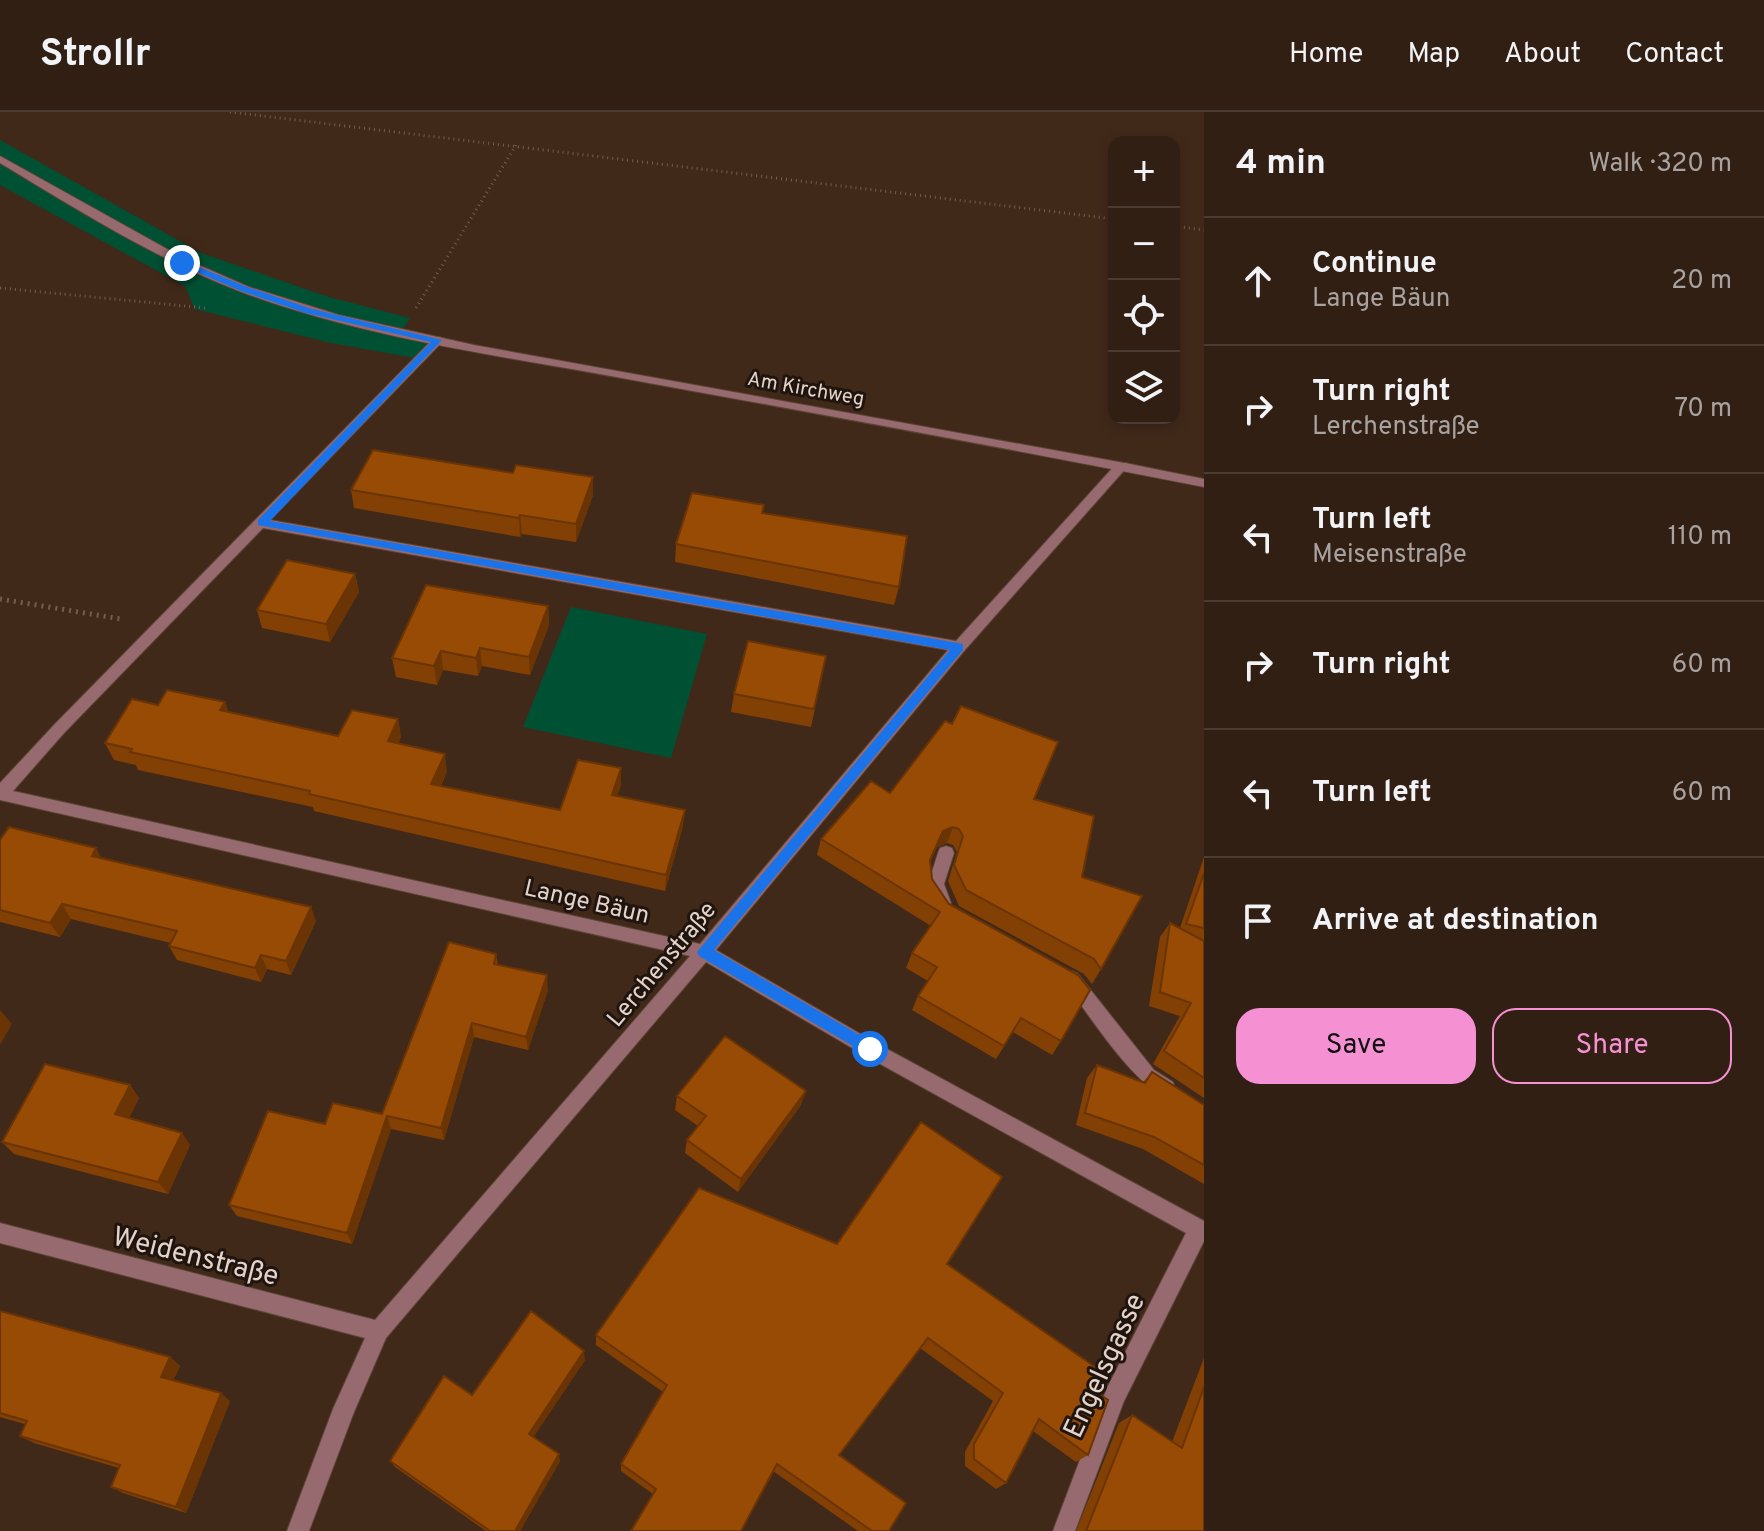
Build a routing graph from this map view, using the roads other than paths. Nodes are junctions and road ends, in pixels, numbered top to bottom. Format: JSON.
{"nodes":[{"id":1,"x":0,"y":159,"type":"edge"},
{"id":2,"x":438,"y":340,"type":"junction"},
{"id":3,"x":1122,"y":466,"type":"junction"},
{"id":4,"x":1204,"y":483,"type":"edge"},
{"id":5,"x":262,"y":523,"type":"junction"},
{"id":6,"x":959,"y":647,"type":"junction"},
{"id":7,"x":0,"y":794,"type":"edge"},
{"id":8,"x":946,"y":853,"type":"edge"},
{"id":9,"x":951,"y":913,"type":"edge"},
{"id":10,"x":704,"y":952,"type":"junction"},
{"id":11,"x":1049,"y":967,"type":"edge"},
{"id":12,"x":1182,"y":1098,"type":"edge"},
{"id":13,"x":1202,"y":1230,"type":"edge"},
{"id":14,"x":0,"y":1233,"type":"edge"},
{"id":15,"x":379,"y":1331,"type":"junction"},
{"id":16,"x":298,"y":1531,"type":"edge"},
{"id":17,"x":1064,"y":1531,"type":"edge"}],
"edges":[{"from":1,"to":2,"type":"street","name":"Am Kirchweg"},
{"from":2,"to":3,"type":"street","name":"Am Kirchweg"},
{"from":2,"to":5,"type":"street"},
{"from":3,"to":4,"type":"street","name":"Am Kirchweg"},
{"from":3,"to":6,"type":"street","name":"Lerchenstraße"},
{"from":5,"to":6,"type":"street"},
{"from":5,"to":7,"type":"street"},
{"from":6,"to":10,"type":"street","name":"Lerchenstraße"},
{"from":7,"to":10,"type":"street","name":"Lange Bäun"},
{"from":8,"to":9,"type":"street"},
{"from":10,"to":13,"type":"street","name":"Lange Bäun"},
{"from":10,"to":15,"type":"street","name":"Lerchenstraße"},
{"from":11,"to":12,"type":"street"},
{"from":13,"to":17,"type":"street","name":"Engelsgasse"},
{"from":14,"to":15,"type":"street","name":"Weidenstraße"},
{"from":15,"to":16,"type":"street","name":"Lerchenstraße"}]}
